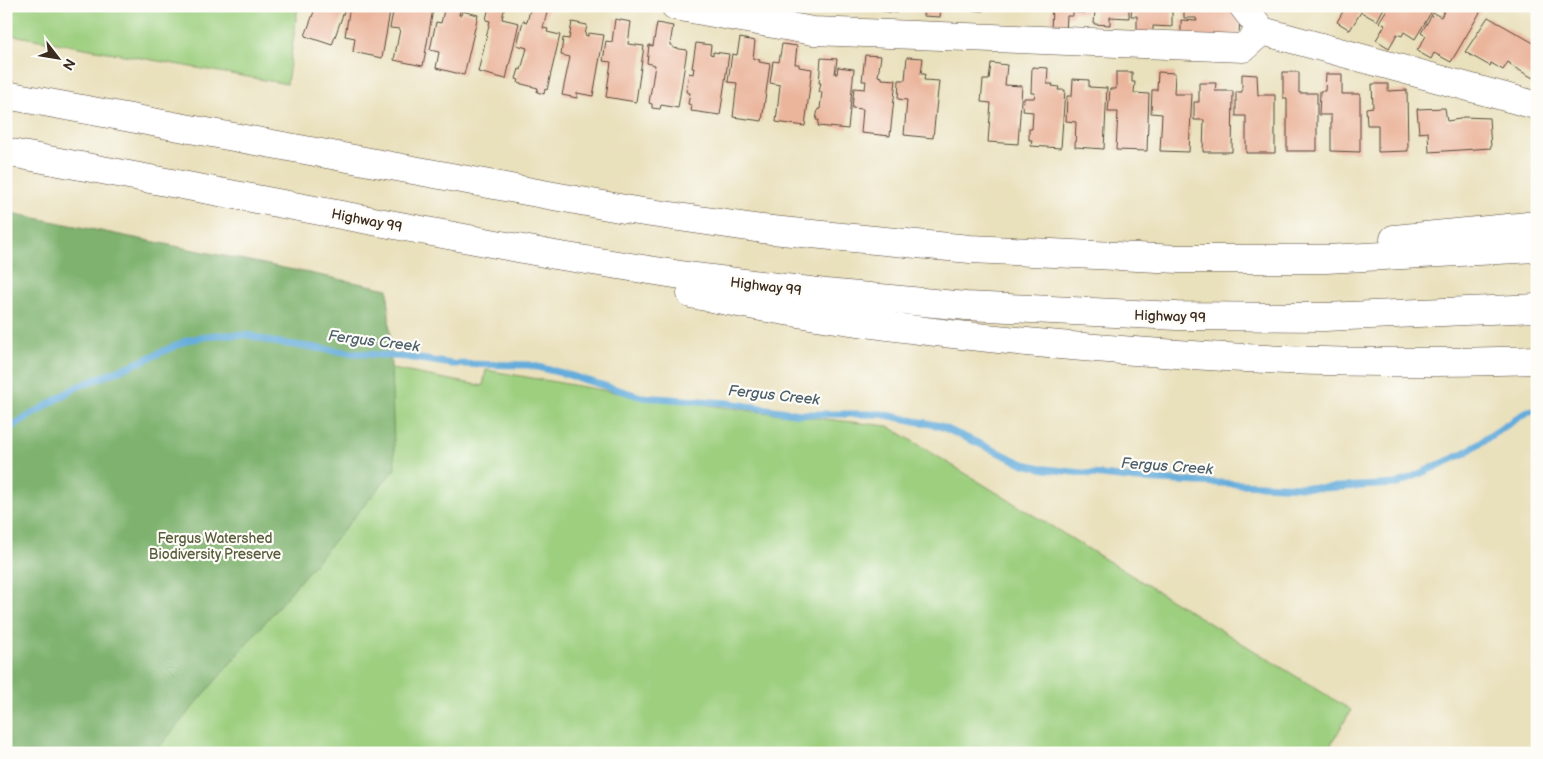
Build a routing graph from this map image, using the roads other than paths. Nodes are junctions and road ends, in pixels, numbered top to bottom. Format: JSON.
{"nodes":[{"id":1,"x":675,"y":6,"type":"edge"},
{"id":2,"x":1242,"y":6,"type":"edge"},
{"id":3,"x":1262,"y":31,"type":"junction"},
{"id":4,"x":6,"y":95,"type":"edge"},
{"id":5,"x":1535,"y":105,"type":"dead end"},
{"id":6,"x":6,"y":152,"type":"edge"},
{"id":7,"x":1537,"y":226,"type":"edge"},
{"id":8,"x":412,"y":228,"type":"junction"},
{"id":9,"x":1537,"y":248,"type":"edge"},
{"id":10,"x":1178,"y":259,"type":"junction"},
{"id":11,"x":1537,"y":308,"type":"edge"},
{"id":12,"x":1537,"y":360,"type":"edge"}],
"edges":[{"from":1,"to":3,"type":"main road"},
{"from":2,"to":3,"type":"main road"},
{"from":3,"to":5,"type":"main road"},
{"from":4,"to":10,"type":"main road"},
{"from":6,"to":8,"type":"main road","name":"Highway 99"},
{"from":7,"to":10,"type":"main road"},
{"from":8,"to":11,"type":"main road","name":"Highway 99"},
{"from":8,"to":12,"type":"main road"},
{"from":9,"to":10,"type":"main road"}]}
